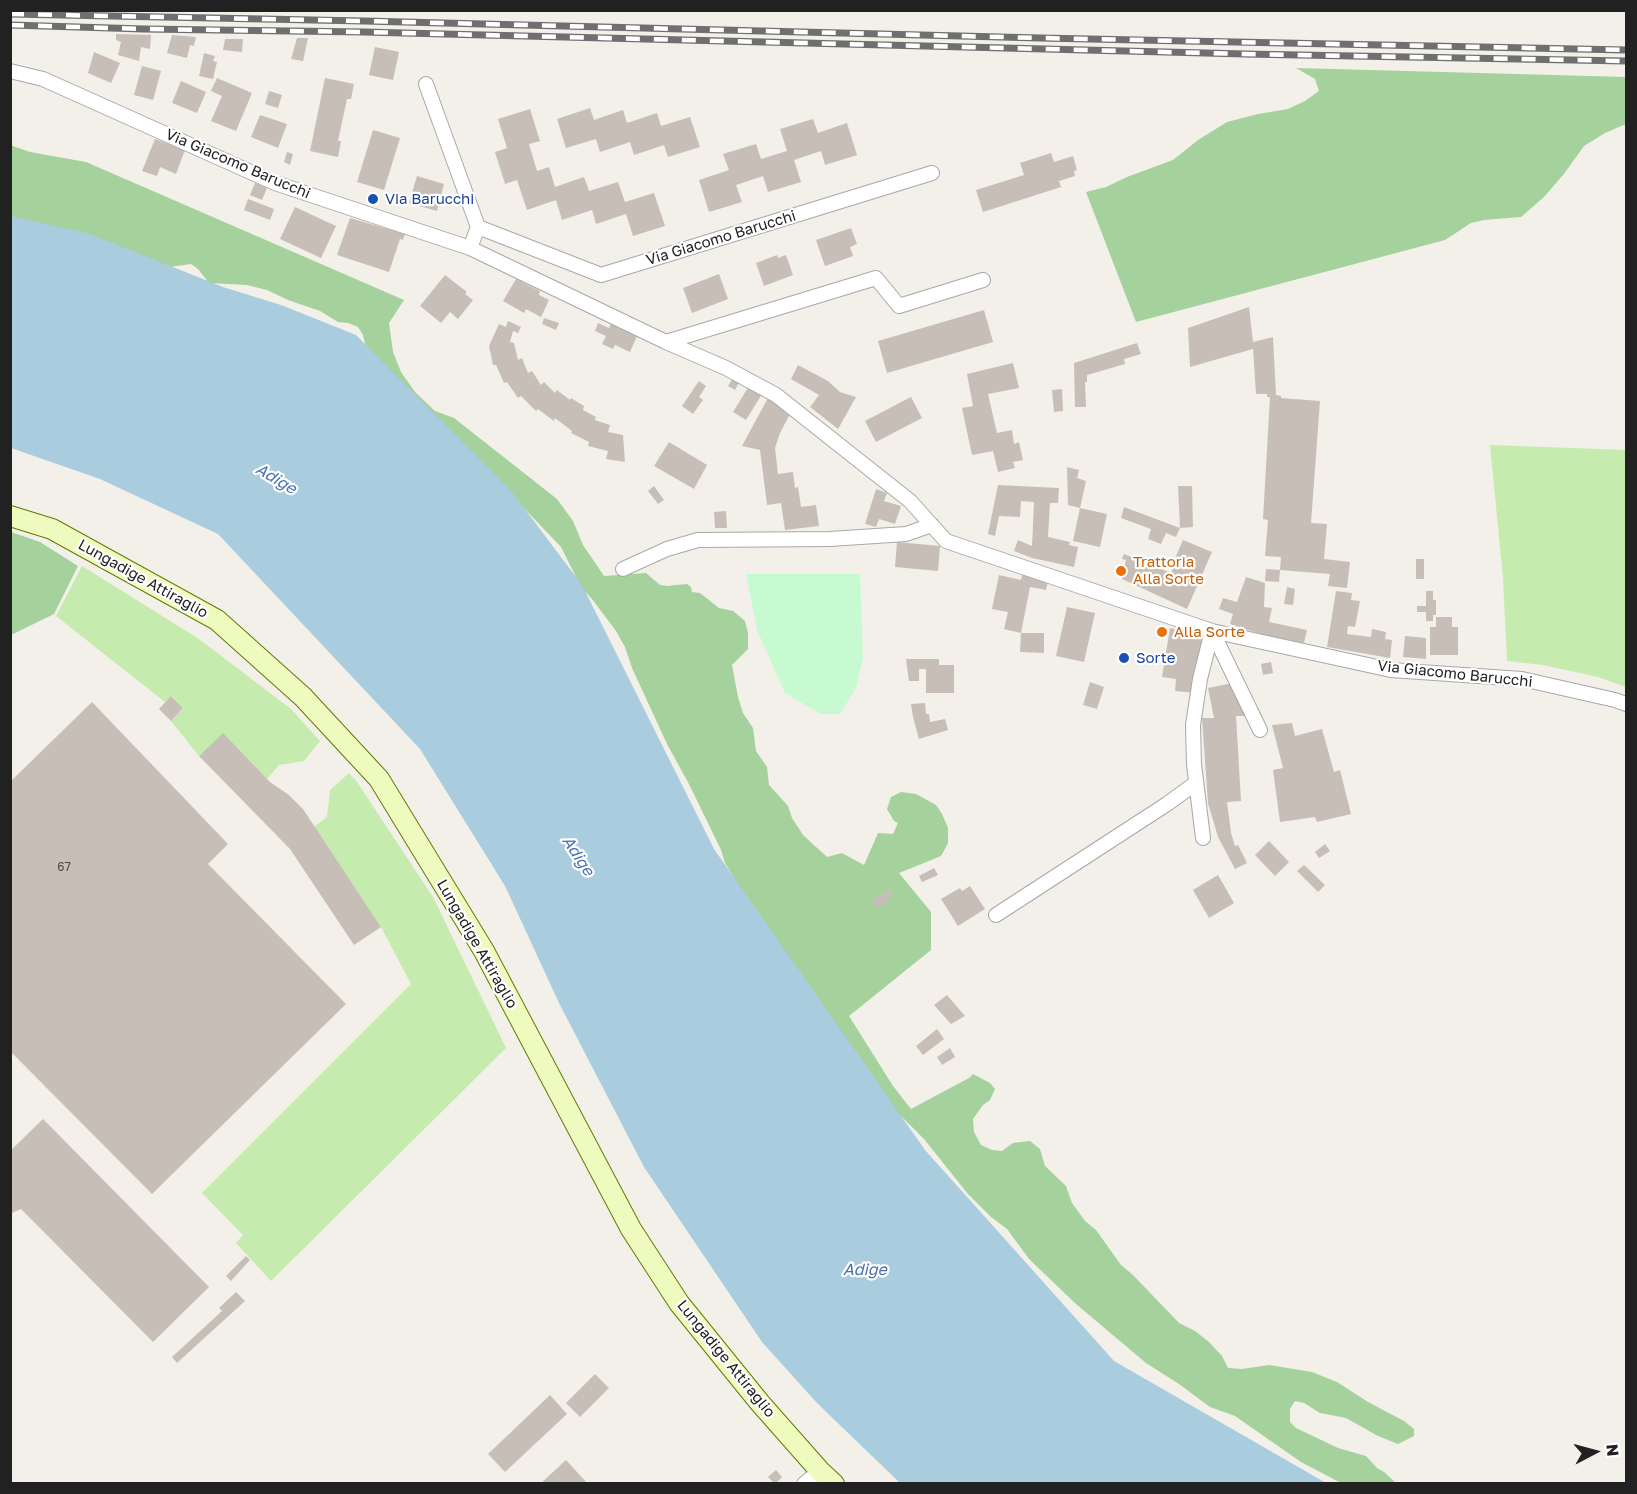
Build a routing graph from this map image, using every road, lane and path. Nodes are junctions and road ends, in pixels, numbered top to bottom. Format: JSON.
{"nodes":[{"id":1,"x":10,"y":71,"type":"edge"},
{"id":2,"x":426,"y":84,"type":"dead end"},
{"id":3,"x":932,"y":173,"type":"dead end"},
{"id":4,"x":478,"y":227,"type":"junction"},
{"id":5,"x":470,"y":248,"type":"junction"},
{"id":6,"x":983,"y":280,"type":"dead end"},
{"id":7,"x":666,"y":342,"type":"junction"},
{"id":8,"x":10,"y":516,"type":"edge"},
{"id":9,"x":932,"y":525,"type":"junction"},
{"id":10,"x":623,"y":570,"type":"dead end"},
{"id":11,"x":1212,"y":631,"type":"junction"},
{"id":12,"x":1626,"y":704,"type":"edge"},
{"id":13,"x":1260,"y":730,"type":"dead end"},
{"id":14,"x":1196,"y":783,"type":"junction"},
{"id":15,"x":1203,"y":838,"type":"dead end"},
{"id":16,"x":996,"y":915,"type":"dead end"},
{"id":17,"x":827,"y":1477,"type":"edge"},
{"id":18,"x":804,"y":1484,"type":"edge"}],
"edges":[{"from":1,"to":5,"type":"street","name":"Via Giacomo Barucchi"},
{"from":2,"to":4,"type":"street"},
{"from":3,"to":4,"type":"street","name":"Via Giacomo Barucchi"},
{"from":4,"to":5,"type":"street"},
{"from":5,"to":7,"type":"street","name":"Via Giacomo Barucchi"},
{"from":6,"to":7,"type":"street"},
{"from":7,"to":9,"type":"street","name":"Via Giacomo Barucchi"},
{"from":8,"to":17,"type":"street","name":"Lungadige Attiraglio"},
{"from":9,"to":10,"type":"street"},
{"from":9,"to":11,"type":"street","name":"Via Giacomo Barucchi"},
{"from":11,"to":12,"type":"street","name":"Via Giacomo Barucchi"},
{"from":11,"to":13,"type":"street"},
{"from":11,"to":14,"type":"street"},
{"from":14,"to":15,"type":"street"},
{"from":14,"to":16,"type":"street"},
{"from":17,"to":18,"type":"street"}]}
